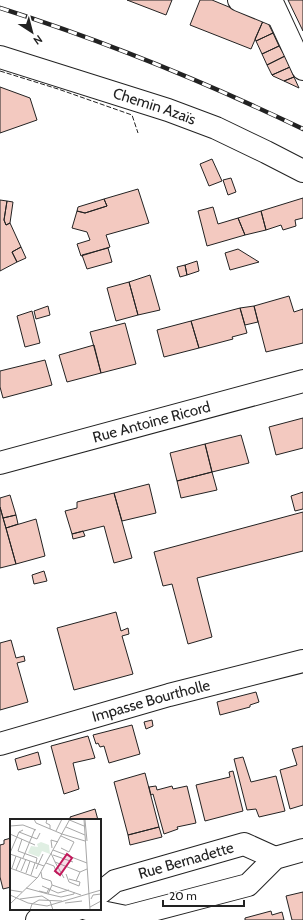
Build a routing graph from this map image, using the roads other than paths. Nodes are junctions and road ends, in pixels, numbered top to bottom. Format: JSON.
{"nodes":[{"id":1,"x":239,"y":0,"type":"edge"},
{"id":2,"x":274,"y":8,"type":"edge"},
{"id":3,"x":0,"y":57,"type":"edge"},
{"id":4,"x":303,"y":69,"type":"edge"},
{"id":5,"x":303,"y":171,"type":"edge"},
{"id":6,"x":303,"y":381,"type":"edge"},
{"id":7,"x":0,"y":462,"type":"edge"},
{"id":8,"x":303,"y":661,"type":"edge"},
{"id":9,"x":0,"y":744,"type":"edge"},
{"id":10,"x":303,"y":850,"type":"edge"},
{"id":11,"x":274,"y":858,"type":"junction"},
{"id":12,"x":101,"y":893,"type":"edge"},
{"id":13,"x":74,"y":910,"type":"edge"},
{"id":14,"x":93,"y":910,"type":"edge"},
{"id":15,"x":37,"y":920,"type":"edge"}],
"edges":[{"from":1,"to":2,"type":"street"},
{"from":2,"to":4,"type":"street"},
{"from":3,"to":5,"type":"street","name":"Chemin Azaïs"},
{"from":6,"to":7,"type":"street","name":"Rue Antoine Ricord"},
{"from":8,"to":9,"type":"street","name":"Impasse Bourtholle"},
{"from":10,"to":11,"type":"street"},
{"from":11,"to":12,"type":"street","name":"Rue Bernadette"},
{"from":11,"to":14,"type":"street"},
{"from":13,"to":15,"type":"street"}]}
